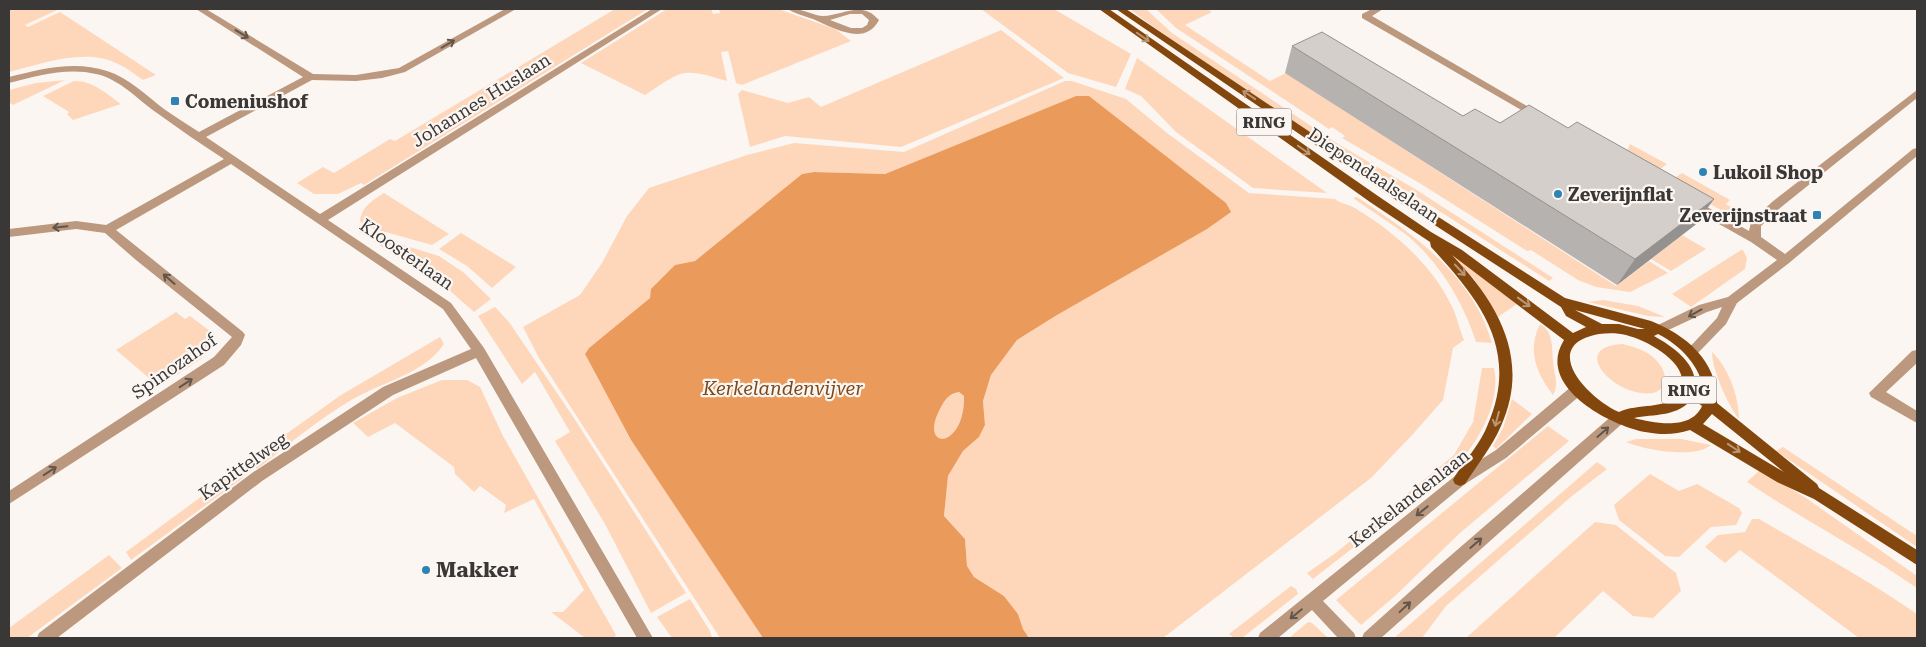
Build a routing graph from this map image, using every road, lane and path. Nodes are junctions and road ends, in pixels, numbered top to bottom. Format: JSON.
{"nodes":[{"id":1,"x":200,"y":9,"type":"edge"},
{"id":2,"x":511,"y":9,"type":"edge"},
{"id":3,"x":658,"y":9,"type":"edge"},
{"id":4,"x":793,"y":9,"type":"edge"},
{"id":5,"x":1103,"y":9,"type":"edge"},
{"id":6,"x":1120,"y":9,"type":"edge"},
{"id":7,"x":1378,"y":9,"type":"edge"},
{"id":8,"x":822,"y":19,"type":"dead end"},
{"id":9,"x":310,"y":77,"type":"junction"},
{"id":10,"x":9,"y":80,"type":"edge"},
{"id":11,"x":1917,"y":93,"type":"edge"},
{"id":12,"x":1552,"y":123,"type":"edge"},
{"id":13,"x":200,"y":136,"type":"junction"},
{"id":14,"x":1917,"y":151,"type":"edge"},
{"id":15,"x":232,"y":159,"type":"junction"},
{"id":16,"x":1679,"y":196,"type":"edge"},
{"id":17,"x":321,"y":219,"type":"junction"},
{"id":18,"x":108,"y":228,"type":"junction"},
{"id":19,"x":9,"y":233,"type":"edge"},
{"id":20,"x":1427,"y":235,"type":"junction"},
{"id":21,"x":1755,"y":239,"type":"junction"},
{"id":22,"x":1785,"y":260,"type":"junction"},
{"id":23,"x":1732,"y":300,"type":"junction"},
{"id":24,"x":1564,"y":303,"type":"junction"},
{"id":25,"x":1600,"y":329,"type":"junction"},
{"id":26,"x":1660,"y":329,"type":"junction"},
{"id":27,"x":1640,"y":334,"type":"junction"},
{"id":28,"x":1572,"y":340,"type":"junction"},
{"id":29,"x":479,"y":351,"type":"junction"},
{"id":30,"x":1691,"y":352,"type":"junction"},
{"id":31,"x":1917,"y":354,"type":"edge"},
{"id":32,"x":1689,"y":388,"type":"junction"},
{"id":33,"x":1577,"y":390,"type":"junction"},
{"id":34,"x":1710,"y":406,"type":"junction"},
{"id":35,"x":1619,"y":418,"type":"junction"},
{"id":36,"x":1917,"y":418,"type":"edge"},
{"id":37,"x":1692,"y":424,"type":"junction"},
{"id":38,"x":1460,"y":480,"type":"junction"},
{"id":39,"x":1819,"y":495,"type":"junction"},
{"id":40,"x":9,"y":498,"type":"edge"},
{"id":41,"x":1917,"y":558,"type":"edge"},
{"id":42,"x":1313,"y":601,"type":"junction"},
{"id":43,"x":45,"y":638,"type":"edge"},
{"id":44,"x":645,"y":638,"type":"edge"},
{"id":45,"x":1266,"y":638,"type":"edge"},
{"id":46,"x":1348,"y":638,"type":"edge"},
{"id":47,"x":1370,"y":638,"type":"edge"}],
"edges":[{"from":1,"to":9,"type":"street","one_way":true},
{"from":9,"to":2,"type":"street","one_way":true},
{"from":3,"to":17,"type":"street","name":"Johannes Huslaan"},
{"from":4,"to":8,"type":"street"},
{"from":5,"to":20,"type":"main road","name":"Diependaalselaan","number":"RING","one_way":true},
{"from":24,"to":6,"type":"main road","name":"Diependaalselaan","number":"RING","one_way":true},
{"from":7,"to":12,"type":"street"},
{"from":9,"to":13,"type":"street"},
{"from":10,"to":13,"type":"street","name":"Kloosterlaan"},
{"from":11,"to":21,"type":"street"},
{"from":13,"to":15,"type":"street","name":"Kloosterlaan"},
{"from":14,"to":22,"type":"street"},
{"from":15,"to":17,"type":"street","name":"Kloosterlaan"},
{"from":15,"to":18,"type":"street"},
{"from":16,"to":21,"type":"street"},
{"from":17,"to":29,"type":"street","name":"Kloosterlaan"},
{"from":18,"to":19,"type":"street","one_way":true},
{"from":40,"to":18,"type":"street","name":"Spinozahof","one_way":true},
{"from":20,"to":28,"type":"main road","name":"Diependaalselaan","number":"RING","one_way":true},
{"from":20,"to":38,"type":"main road","one_way":true},
{"from":21,"to":22,"type":"street"},
{"from":22,"to":23,"type":"street"},
{"from":23,"to":26,"type":"street","one_way":true},
{"from":23,"to":30,"type":"street"},
{"from":24,"to":25,"type":"main road","name":"Diependaalselaan","number":"RING"},
{"from":24,"to":26,"type":"main road","name":"Diependaalselaan","number":"RING"},
{"from":25,"to":27,"type":"main road","number":"RING"},
{"from":25,"to":28,"type":"main road","number":"RING"},
{"from":26,"to":27,"type":"main road","number":"RING"},
{"from":26,"to":30,"type":"main road","number":"RING"},
{"from":27,"to":32,"type":"main road","number":"RING"},
{"from":28,"to":33,"type":"main road","number":"RING"},
{"from":29,"to":43,"type":"street","name":"Kapittelweg"},
{"from":29,"to":44,"type":"street","name":"Kloosterlaan"},
{"from":30,"to":34,"type":"main road","number":"RING"},
{"from":31,"to":36,"type":"street"},
{"from":32,"to":34,"type":"main road","number":"RING"},
{"from":32,"to":35,"type":"main road","number":"RING"},
{"from":33,"to":35,"type":"main road","number":"RING"},
{"from":33,"to":38,"type":"street","name":"Kerkelandenlaan"},
{"from":34,"to":37,"type":"main road","number":"RING"},
{"from":34,"to":39,"type":"main road","number":"RING"},
{"from":35,"to":37,"type":"main road","number":"RING"},
{"from":47,"to":35,"type":"street","one_way":true},
{"from":37,"to":39,"type":"main road","number":"RING","one_way":true},
{"from":38,"to":42,"type":"street","name":"Kerkelandenlaan","one_way":true},
{"from":39,"to":41,"type":"main road","number":"RING"},
{"from":42,"to":45,"type":"street","name":"Kerkelandenlaan","one_way":true},
{"from":42,"to":46,"type":"street"}]}
